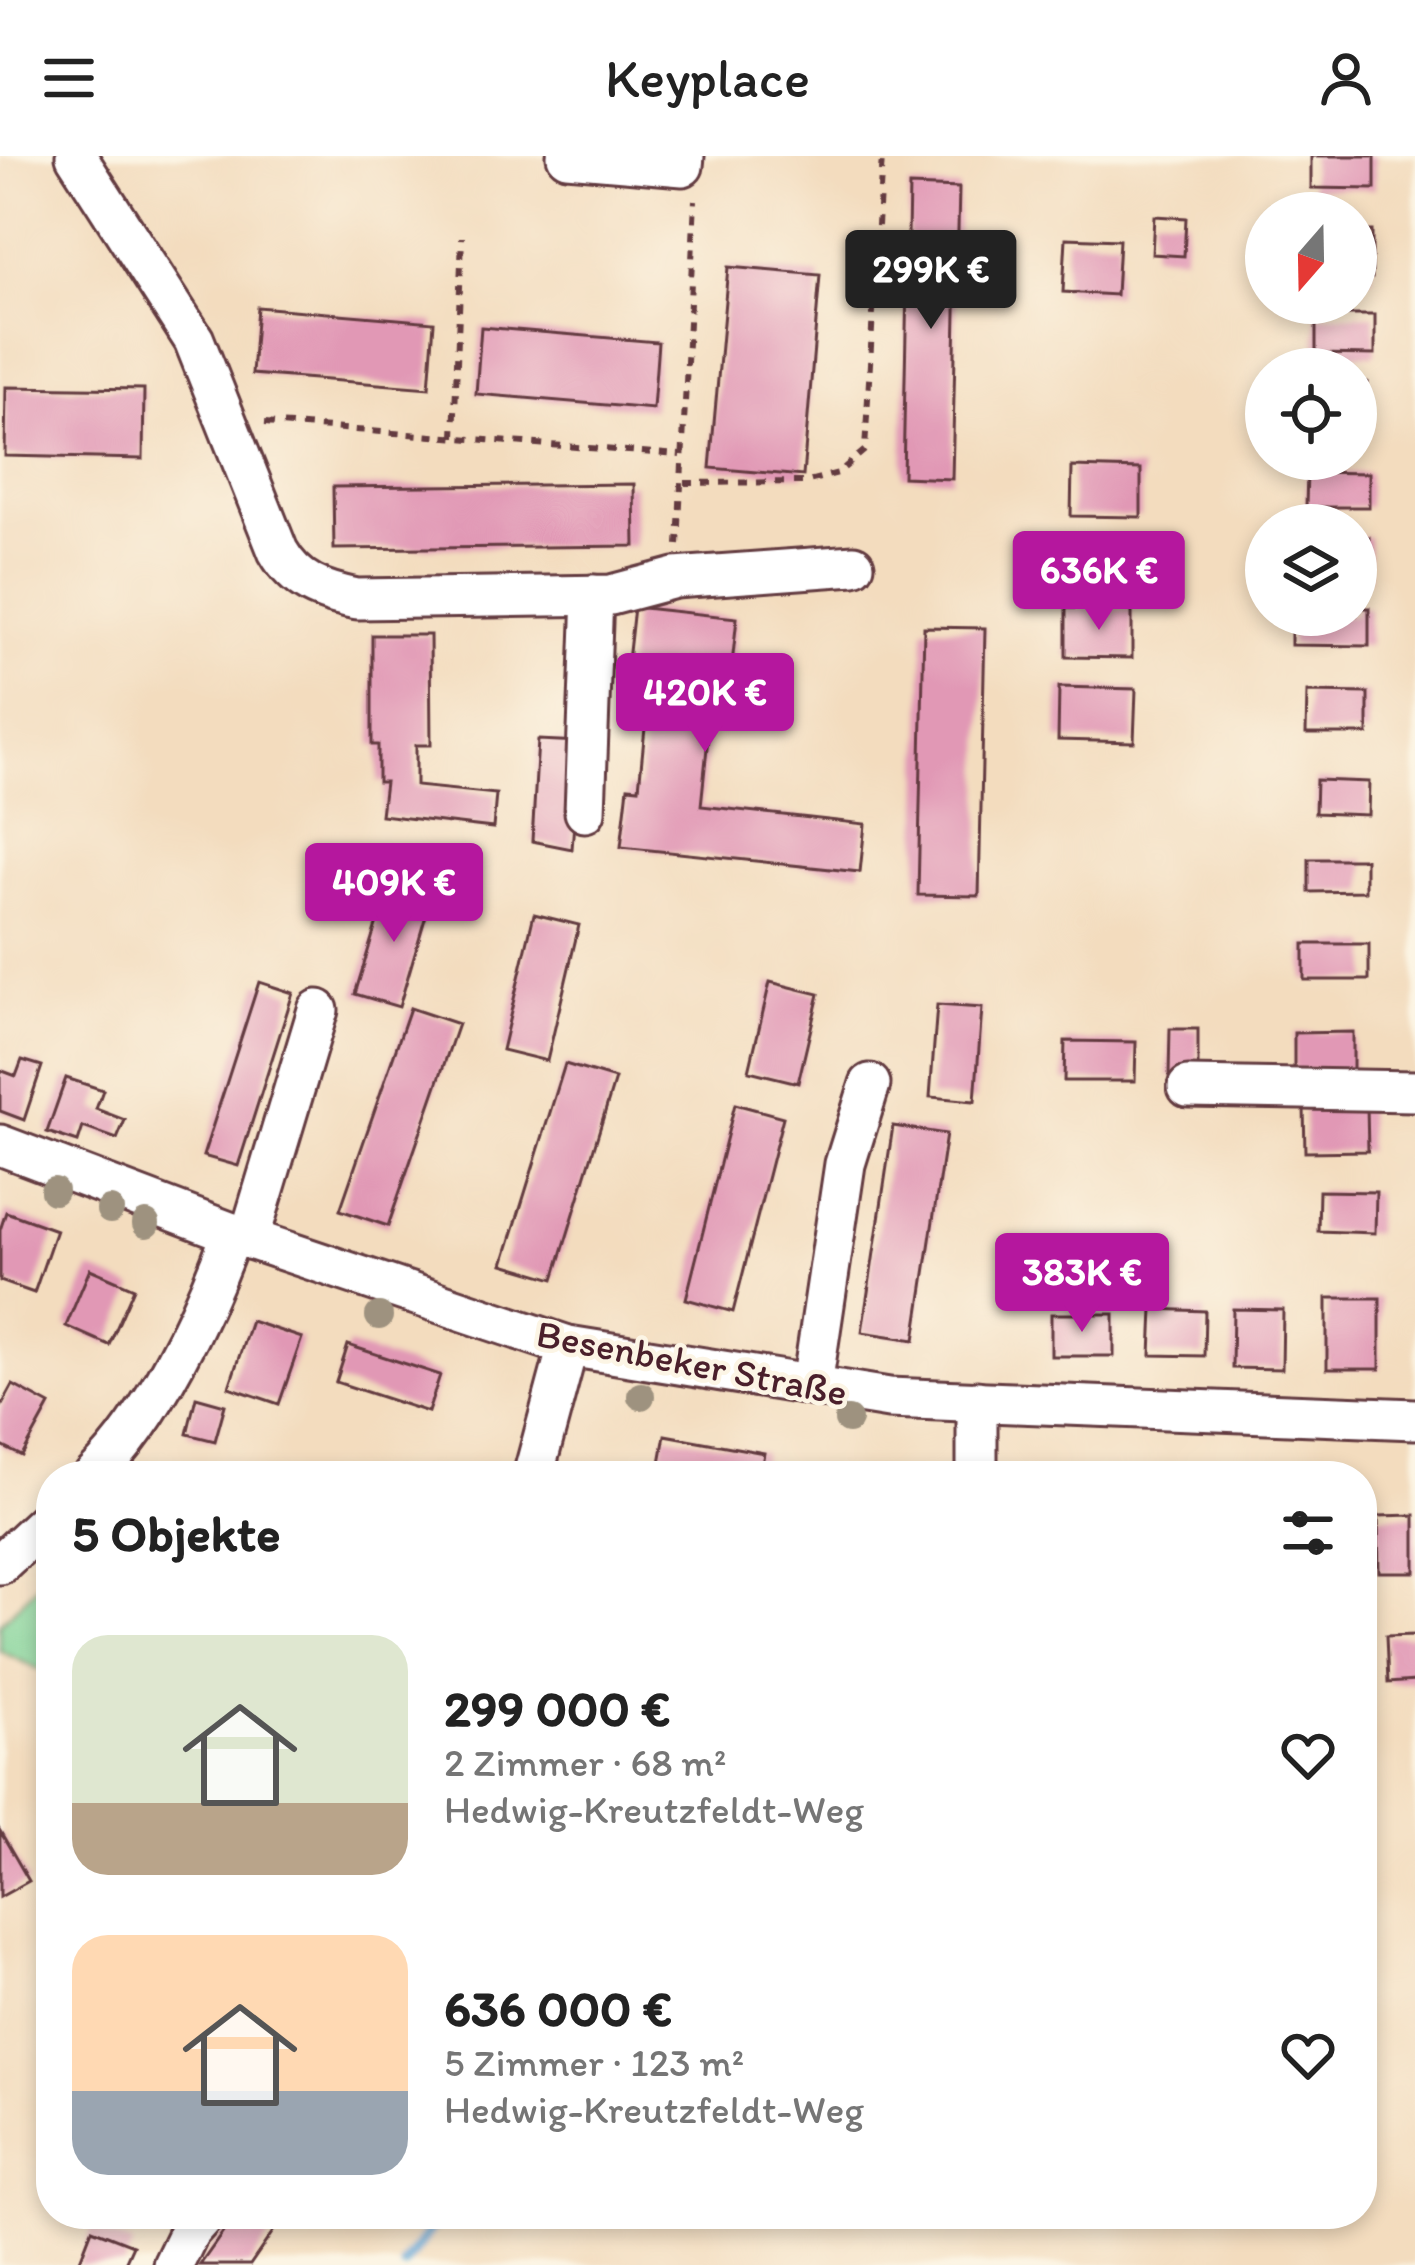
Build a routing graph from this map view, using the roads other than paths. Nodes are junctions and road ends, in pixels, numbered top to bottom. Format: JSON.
{"nodes":[{"id":1,"x":76,"y":156,"type":"edge"},
{"id":2,"x":567,"y":156,"type":"edge"},
{"id":3,"x":684,"y":161,"type":"edge"},
{"id":4,"x":854,"y":565,"type":"dead end"},
{"id":5,"x":593,"y":595,"type":"junction"},
{"id":6,"x":585,"y":812,"type":"dead end"},
{"id":7,"x":318,"y":1010,"type":"dead end"},
{"id":8,"x":870,"y":1084,"type":"dead end"},
{"id":9,"x":1188,"y":1088,"type":"dead end"},
{"id":10,"x":1415,"y":1091,"type":"edge"},
{"id":11,"x":0,"y":1145,"type":"edge"},
{"id":12,"x":241,"y":1236,"type":"junction"},
{"id":13,"x":568,"y":1346,"type":"junction"},
{"id":14,"x":812,"y":1385,"type":"junction"},
{"id":15,"x":977,"y":1401,"type":"junction"},
{"id":16,"x":1415,"y":1419,"type":"edge"},
{"id":17,"x":110,"y":1461,"type":"edge"},
{"id":18,"x":537,"y":1461,"type":"edge"},
{"id":19,"x":977,"y":1461,"type":"edge"},
{"id":20,"x":36,"y":1531,"type":"edge"},
{"id":21,"x":0,"y":1564,"type":"edge"},
{"id":22,"x":192,"y":2229,"type":"edge"},
{"id":23,"x":173,"y":2265,"type":"edge"}],
"edges":[{"from":1,"to":5,"type":"street"},
{"from":2,"to":3,"type":"street"},
{"from":4,"to":5,"type":"street"},
{"from":5,"to":6,"type":"street"},
{"from":7,"to":12,"type":"street"},
{"from":8,"to":14,"type":"street"},
{"from":9,"to":10,"type":"street"},
{"from":11,"to":12,"type":"street","name":"Besenbeker Straße"},
{"from":12,"to":13,"type":"street","name":"Besenbeker Straße"},
{"from":12,"to":17,"type":"street"},
{"from":13,"to":14,"type":"street","name":"Besenbeker Straße"},
{"from":13,"to":18,"type":"street"},
{"from":14,"to":15,"type":"street","name":"Besenbeker Straße"},
{"from":15,"to":16,"type":"street","name":"Besenbeker Straße"},
{"from":15,"to":19,"type":"street"},
{"from":20,"to":21,"type":"street"},
{"from":22,"to":23,"type":"street"}]}
